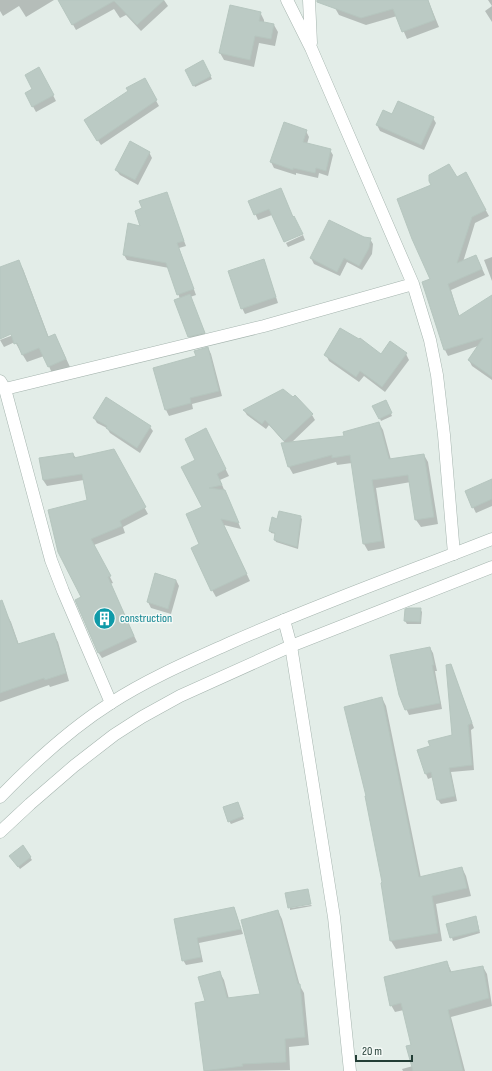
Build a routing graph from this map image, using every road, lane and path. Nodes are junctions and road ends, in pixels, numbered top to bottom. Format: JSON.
{"nodes":[{"id":1,"x":287,"y":0,"type":"edge"},
{"id":2,"x":309,"y":0,"type":"edge"},
{"id":3,"x":311,"y":48,"type":"junction"},
{"id":4,"x":413,"y":284,"type":"junction"},
{"id":5,"x":2,"y":385,"type":"edge"},
{"id":6,"x":492,"y":539,"type":"edge"},
{"id":7,"x":454,"y":554,"type":"junction"},
{"id":8,"x":492,"y":567,"type":"edge"},
{"id":9,"x":284,"y":620,"type":"junction"},
{"id":10,"x":291,"y":646,"type":"junction"},
{"id":11,"x":111,"y":703,"type":"junction"},
{"id":12,"x":2,"y":792,"type":"edge"},
{"id":13,"x":0,"y":832,"type":"edge"},
{"id":14,"x":350,"y":1071,"type":"edge"}],
"edges":[{"from":1,"to":3,"type":"street"},
{"from":2,"to":3,"type":"street"},
{"from":3,"to":4,"type":"street"},
{"from":4,"to":5,"type":"street"},
{"from":4,"to":7,"type":"street"},
{"from":5,"to":11,"type":"street"},
{"from":6,"to":7,"type":"street"},
{"from":7,"to":9,"type":"street"},
{"from":8,"to":10,"type":"street"},
{"from":9,"to":10,"type":"street"},
{"from":9,"to":11,"type":"street"},
{"from":10,"to":13,"type":"street"},
{"from":10,"to":14,"type":"street"},
{"from":11,"to":12,"type":"street"}]}
